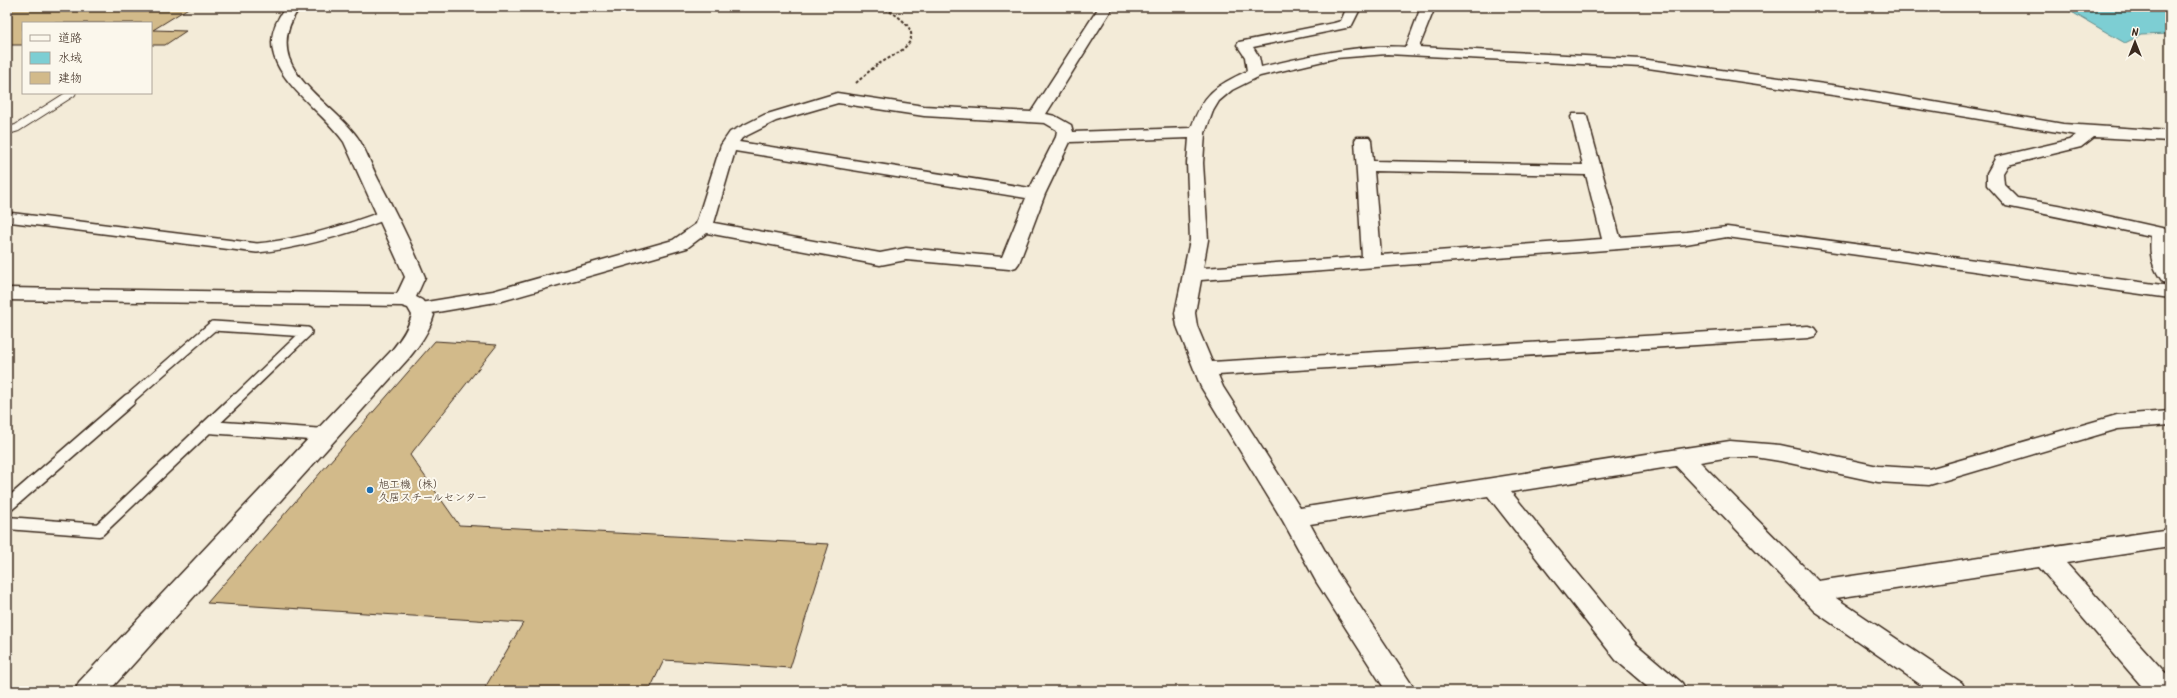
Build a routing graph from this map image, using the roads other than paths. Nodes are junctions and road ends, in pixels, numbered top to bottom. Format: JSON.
{"nodes":[{"id":1,"x":293,"y":7,"type":"edge"},
{"id":2,"x":1106,"y":7,"type":"edge"},
{"id":3,"x":1354,"y":7,"type":"edge"},
{"id":4,"x":1428,"y":7,"type":"edge"},
{"id":5,"x":1411,"y":51,"type":"junction"},
{"id":6,"x":1255,"y":73,"type":"junction"},
{"id":7,"x":70,"y":94,"type":"edge"},
{"id":8,"x":1036,"y":117,"type":"junction"},
{"id":9,"x":1579,"y":117,"type":"dead end"},
{"id":10,"x":7,"y":131,"type":"edge"},
{"id":11,"x":2090,"y":132,"type":"junction"},
{"id":12,"x":1197,"y":133,"type":"junction"},
{"id":13,"x":2170,"y":136,"type":"edge"},
{"id":14,"x":1064,"y":137,"type":"junction"},
{"id":15,"x":1364,"y":140,"type":"dead end"},
{"id":16,"x":729,"y":145,"type":"junction"},
{"id":17,"x":1366,"y":166,"type":"junction"},
{"id":18,"x":1594,"y":170,"type":"junction"},
{"id":19,"x":1036,"y":194,"type":"junction"},
{"id":20,"x":388,"y":214,"type":"junction"},
{"id":21,"x":7,"y":217,"type":"edge"},
{"id":22,"x":704,"y":228,"type":"junction"},
{"id":23,"x":1612,"y":243,"type":"junction"},
{"id":24,"x":1372,"y":262,"type":"junction"},
{"id":25,"x":1192,"y":275,"type":"junction"},
{"id":26,"x":2170,"y":278,"type":"edge"},
{"id":27,"x":2170,"y":292,"type":"edge"},
{"id":28,"x":7,"y":294,"type":"edge"},
{"id":29,"x":412,"y":305,"type":"junction"},
{"id":30,"x":1808,"y":332,"type":"dead end"},
{"id":31,"x":1203,"y":369,"type":"junction"},
{"id":32,"x":2170,"y":418,"type":"edge"},
{"id":33,"x":208,"y":427,"type":"junction"},
{"id":34,"x":325,"y":435,"type":"junction"},
{"id":35,"x":1681,"y":457,"type":"junction"},
{"id":36,"x":1494,"y":487,"type":"junction"},
{"id":37,"x":7,"y":506,"type":"edge"},
{"id":38,"x":1294,"y":518,"type":"junction"},
{"id":39,"x":7,"y":523,"type":"edge"},
{"id":40,"x":2170,"y":538,"type":"edge"},
{"id":41,"x":2046,"y":557,"type":"junction"},
{"id":42,"x":1812,"y":592,"type":"junction"},
{"id":43,"x":99,"y":681,"type":"edge"},
{"id":44,"x":1402,"y":691,"type":"edge"},
{"id":45,"x":1672,"y":691,"type":"edge"},
{"id":46,"x":1952,"y":691,"type":"edge"},
{"id":47,"x":2164,"y":691,"type":"edge"}],
"edges":[{"from":1,"to":20,"type":"street"},
{"from":2,"to":8,"type":"street"},
{"from":3,"to":6,"type":"street"},
{"from":4,"to":5,"type":"street"},
{"from":5,"to":6,"type":"street"},
{"from":5,"to":11,"type":"street"},
{"from":6,"to":12,"type":"street"},
{"from":7,"to":10,"type":"lane"},
{"from":8,"to":14,"type":"street"},
{"from":8,"to":16,"type":"street"},
{"from":9,"to":18,"type":"street"},
{"from":11,"to":13,"type":"street"},
{"from":11,"to":26,"type":"street"},
{"from":12,"to":14,"type":"street"},
{"from":12,"to":25,"type":"street"},
{"from":14,"to":19,"type":"street"},
{"from":15,"to":17,"type":"street"},
{"from":16,"to":19,"type":"street"},
{"from":16,"to":22,"type":"street"},
{"from":17,"to":18,"type":"street"},
{"from":17,"to":24,"type":"street"},
{"from":18,"to":23,"type":"street"},
{"from":19,"to":22,"type":"street"},
{"from":20,"to":21,"type":"lane"},
{"from":20,"to":29,"type":"street"},
{"from":22,"to":29,"type":"street"},
{"from":23,"to":24,"type":"street"},
{"from":23,"to":27,"type":"street"},
{"from":24,"to":25,"type":"street"},
{"from":25,"to":31,"type":"street"},
{"from":28,"to":29,"type":"street"},
{"from":29,"to":34,"type":"street"},
{"from":30,"to":31,"type":"street"},
{"from":31,"to":38,"type":"street"},
{"from":32,"to":35,"type":"street"},
{"from":33,"to":34,"type":"lane"},
{"from":33,"to":37,"type":"lane"},
{"from":33,"to":39,"type":"lane"},
{"from":34,"to":43,"type":"street"},
{"from":35,"to":36,"type":"street"},
{"from":35,"to":42,"type":"street"},
{"from":36,"to":38,"type":"street"},
{"from":36,"to":45,"type":"street"},
{"from":38,"to":44,"type":"street"},
{"from":40,"to":41,"type":"street"},
{"from":41,"to":42,"type":"street"},
{"from":41,"to":47,"type":"street"},
{"from":42,"to":46,"type":"street"}]}
